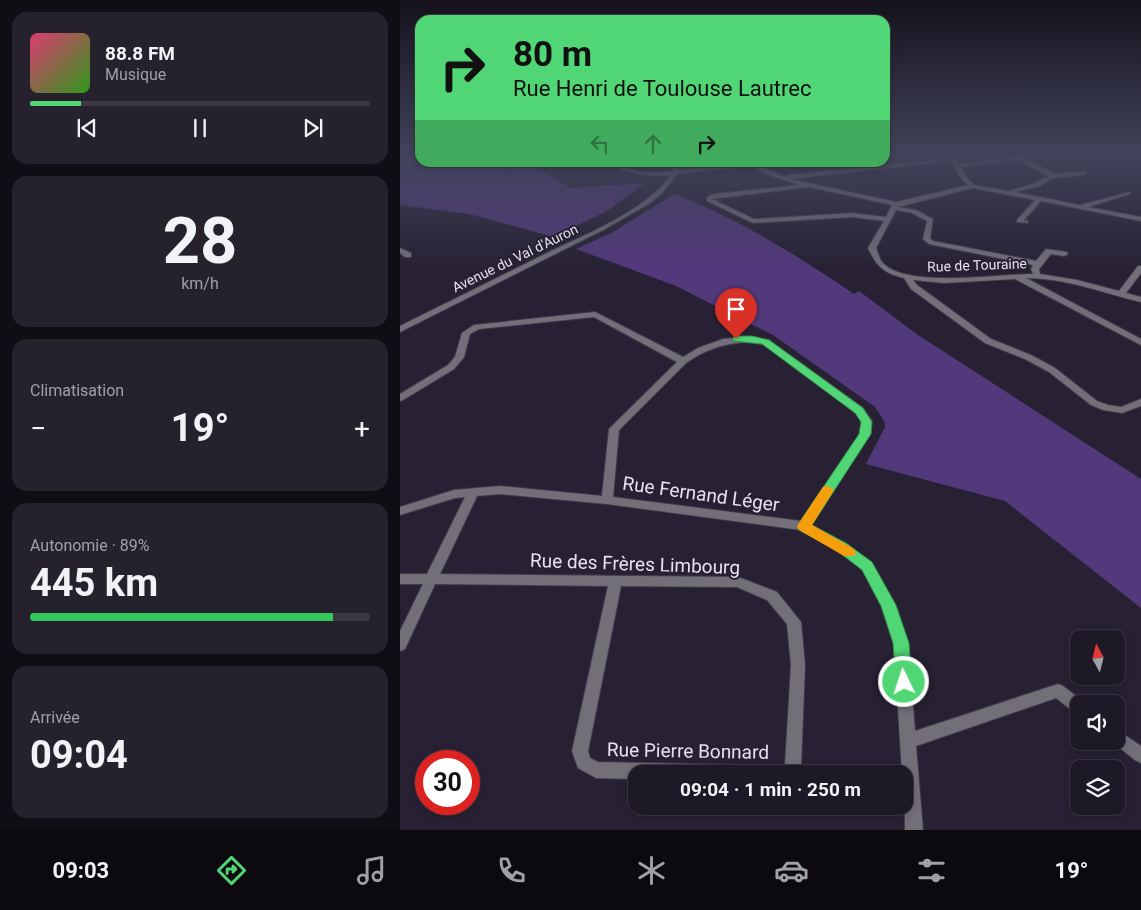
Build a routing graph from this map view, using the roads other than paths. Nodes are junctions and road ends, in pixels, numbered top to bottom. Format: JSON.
{"nodes":[{"id":1,"x":661,"y":191,"type":"edge"},
{"id":2,"x":769,"y":191,"type":"edge"},
{"id":3,"x":840,"y":191,"type":"edge"},
{"id":4,"x":955,"y":191,"type":"edge"},
{"id":5,"x":1000,"y":191,"type":"edge"},
{"id":6,"x":1013,"y":191,"type":"edge"},
{"id":7,"x":1007,"y":192,"type":"junction"},
{"id":8,"x":1128,"y":193,"type":"dead end"},
{"id":9,"x":1040,"y":199,"type":"junction"},
{"id":10,"x":895,"y":206,"type":"junction"},
{"id":11,"x":1080,"y":207,"type":"junction"},
{"id":12,"x":1141,"y":215,"type":"edge"},
{"id":13,"x":1130,"y":216,"type":"junction"},
{"id":14,"x":888,"y":219,"type":"junction"},
{"id":15,"x":1141,"y":219,"type":"edge"},
{"id":16,"x":1026,"y":222,"type":"dead end"},
{"id":17,"x":400,"y":250,"type":"edge"},
{"id":18,"x":1064,"y":254,"type":"dead end"},
{"id":19,"x":408,"y":255,"type":"dead end"},
{"id":20,"x":1038,"y":264,"type":"junction"},
{"id":21,"x":1141,"y":268,"type":"edge"},
{"id":22,"x":1014,"y":275,"type":"junction"},
{"id":23,"x":1038,"y":276,"type":"junction"},
{"id":24,"x":908,"y":278,"type":"junction"},
{"id":25,"x":1121,"y":294,"type":"junction"},
{"id":26,"x":1141,"y":300,"type":"edge"},
{"id":27,"x":400,"y":329,"type":"edge"},
{"id":28,"x":1141,"y":342,"type":"edge"},
{"id":29,"x":683,"y":361,"type":"junction"},
{"id":30,"x":400,"y":398,"type":"edge"},
{"id":31,"x":1141,"y":402,"type":"edge"},
{"id":32,"x":474,"y":492,"type":"junction"},
{"id":33,"x":608,"y":500,"type":"junction"},
{"id":34,"x":400,"y":511,"type":"edge"},
{"id":35,"x":804,"y":526,"type":"junction"},
{"id":36,"x":400,"y":579,"type":"edge"},
{"id":37,"x":430,"y":579,"type":"junction"},
{"id":38,"x":616,"y":580,"type":"junction"},
{"id":39,"x":400,"y":646,"type":"edge"},
{"id":40,"x":1070,"y":700,"type":"edge"},
{"id":41,"x":908,"y":741,"type":"junction"},
{"id":42,"x":1125,"y":743,"type":"edge"},
{"id":43,"x":1141,"y":755,"type":"edge"},
{"id":44,"x":793,"y":765,"type":"edge"},
{"id":45,"x":907,"y":765,"type":"edge"},
{"id":46,"x":628,"y":770,"type":"edge"},
{"id":47,"x":912,"y":815,"type":"edge"},
{"id":48,"x":914,"y":830,"type":"edge"}],
"edges":[{"from":1,"to":27,"type":"street","name":"Avenue du Val d'Auron"},
{"from":2,"to":14,"type":"street"},
{"from":3,"to":10,"type":"street"},
{"from":4,"to":10,"type":"street"},
{"from":5,"to":7,"type":"street"},
{"from":6,"to":7,"type":"street"},
{"from":7,"to":9,"type":"street"},
{"from":8,"to":11,"type":"street"},
{"from":9,"to":11,"type":"street"},
{"from":9,"to":16,"type":"street"},
{"from":10,"to":14,"type":"street","name":"Rue de Touraine"},
{"from":10,"to":20,"type":"street"},
{"from":11,"to":13,"type":"street"},
{"from":12,"to":13,"type":"street"},
{"from":13,"to":15,"type":"street"},
{"from":14,"to":24,"type":"street","name":"Rue de Touraine"},
{"from":17,"to":19,"type":"street"},
{"from":18,"to":20,"type":"street"},
{"from":20,"to":23,"type":"street"},
{"from":21,"to":25,"type":"street"},
{"from":22,"to":23,"type":"street","name":"Rue de Touraine"},
{"from":22,"to":24,"type":"street","name":"Rue de Touraine"},
{"from":22,"to":28,"type":"street"},
{"from":23,"to":25,"type":"street","name":"Rue de Touraine"},
{"from":24,"to":31,"type":"street"},
{"from":25,"to":26,"type":"street","name":"Rue de Touraine"},
{"from":29,"to":30,"type":"street"},
{"from":29,"to":33,"type":"street"},
{"from":29,"to":35,"type":"street"},
{"from":32,"to":33,"type":"street","name":"Rue Fernand Léger"},
{"from":32,"to":34,"type":"street","name":"Rue Fernand Léger"},
{"from":32,"to":37,"type":"street"},
{"from":33,"to":35,"type":"street","name":"Rue Fernand Léger"},
{"from":35,"to":41,"type":"street","name":"Rue Fernand Léger"},
{"from":36,"to":37,"type":"street","name":"Rue des Frères Limbourg"},
{"from":37,"to":38,"type":"street","name":"Rue des Frères Limbourg"},
{"from":37,"to":39,"type":"street"},
{"from":38,"to":44,"type":"street","name":"Rue des Frères Limbourg"},
{"from":38,"to":46,"type":"street","name":"Rue Pierre Bonnard"},
{"from":40,"to":41,"type":"street"},
{"from":41,"to":45,"type":"street","name":"Rue Fernand Léger"},
{"from":42,"to":43,"type":"street"},
{"from":47,"to":48,"type":"street","name":"Rue Fernand Léger"}]}
